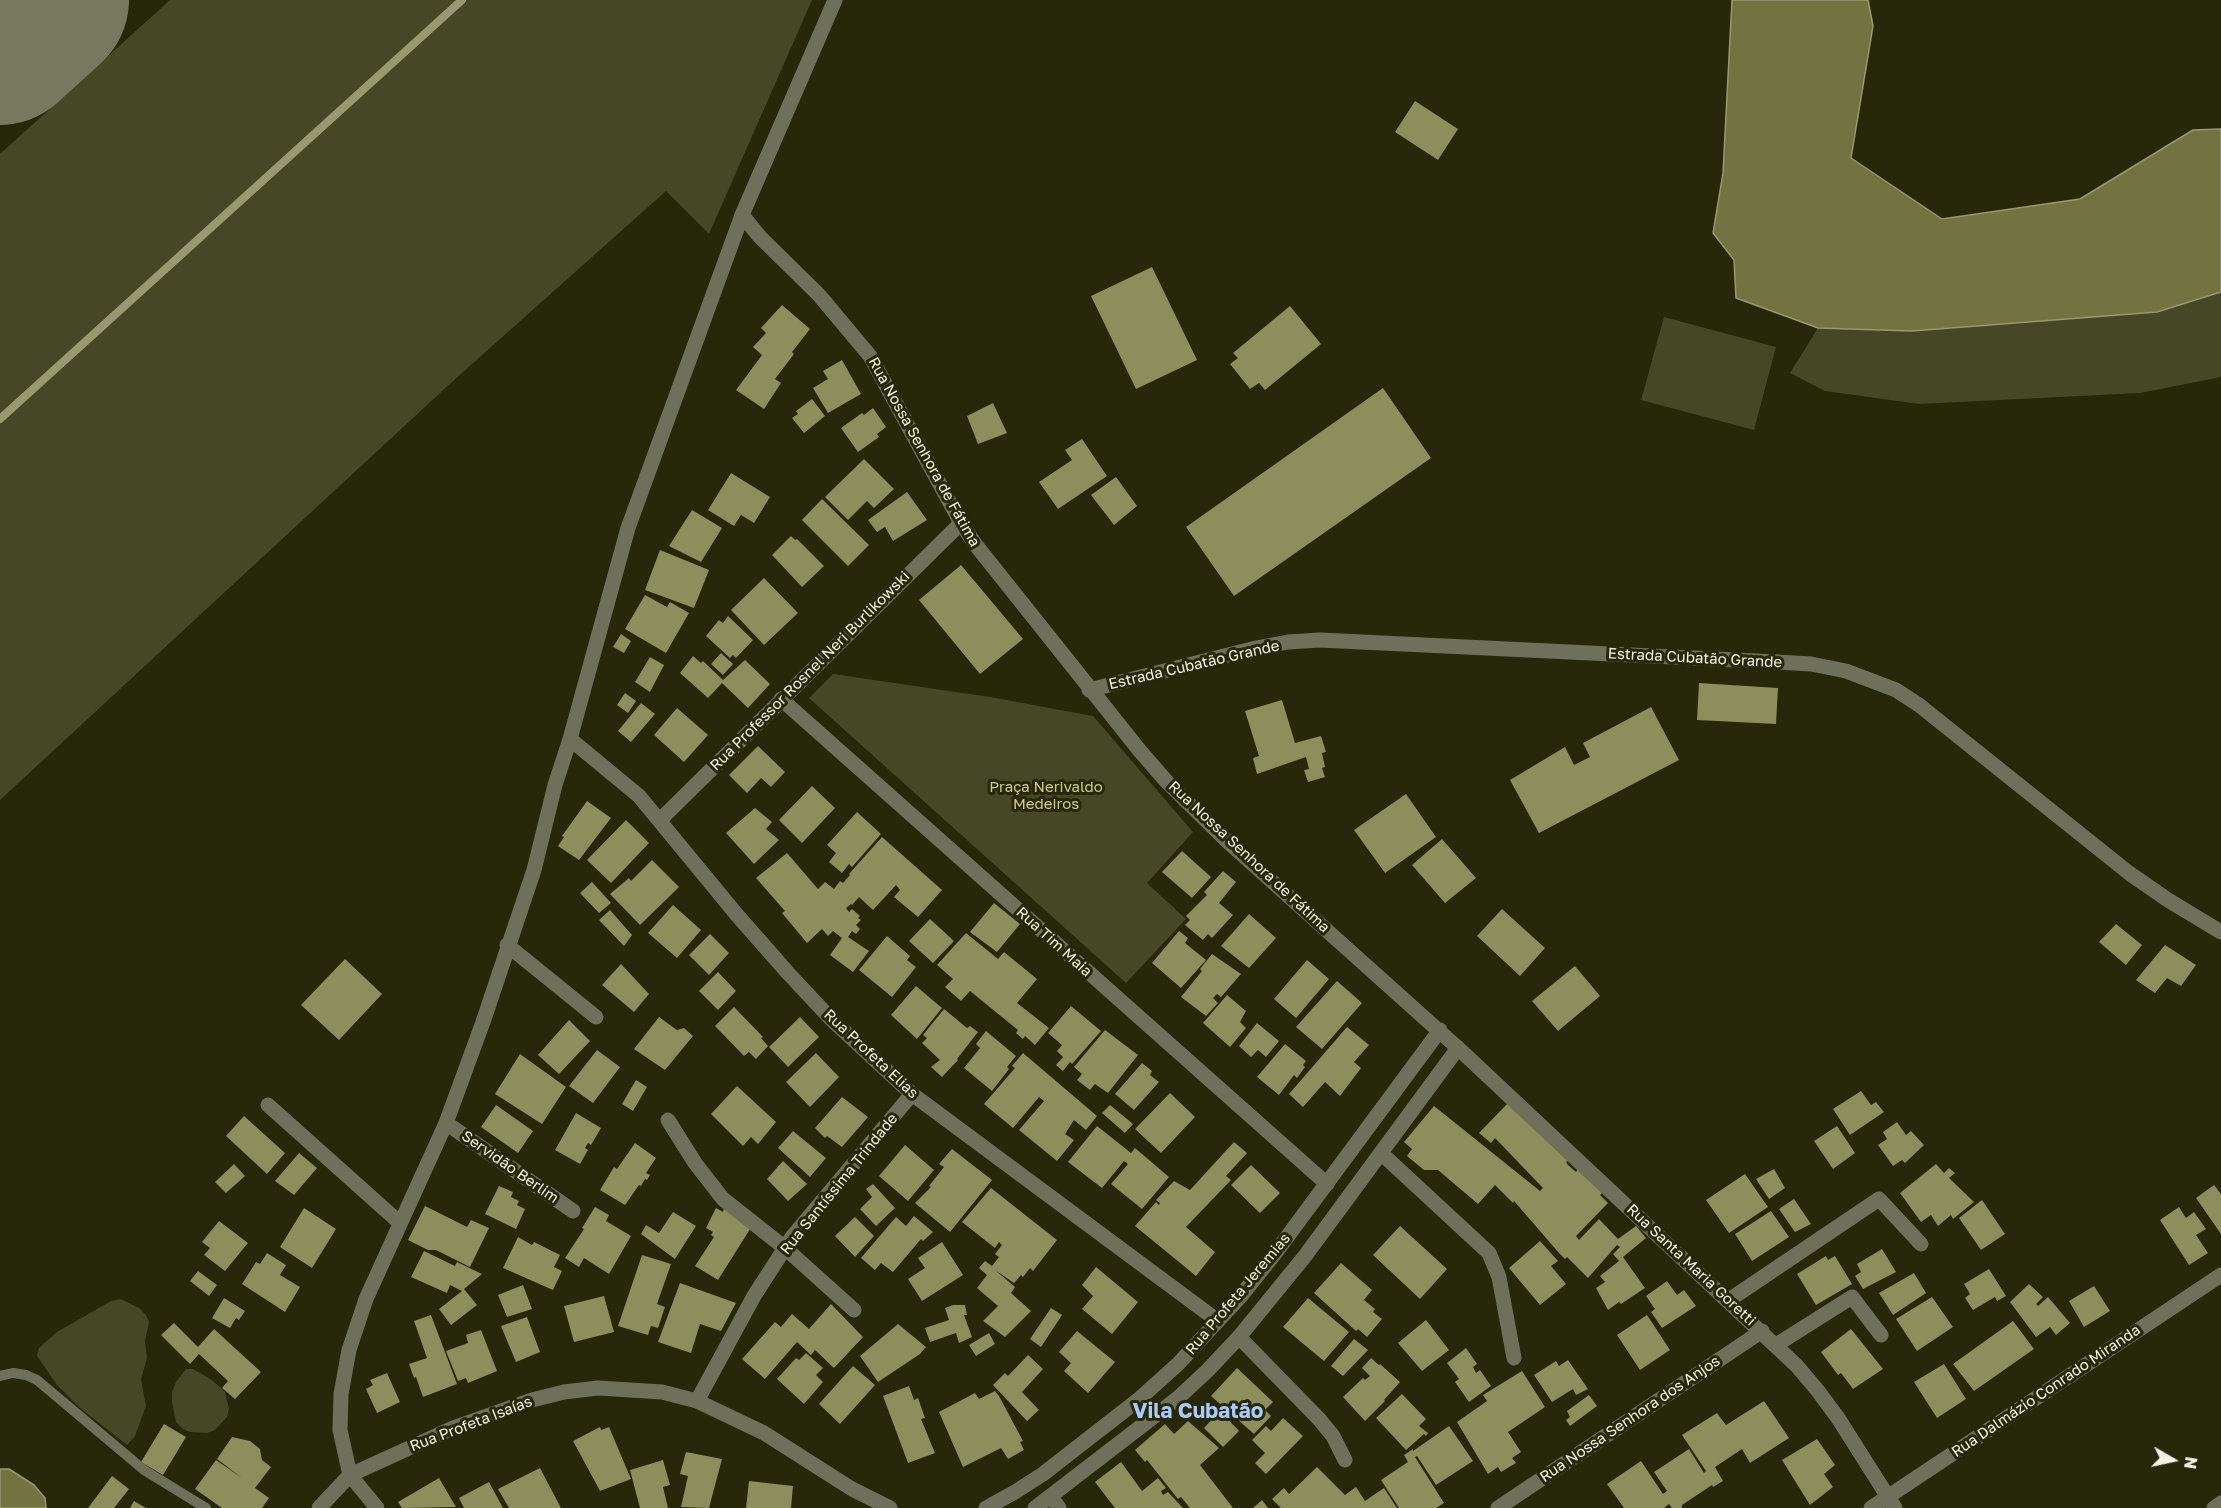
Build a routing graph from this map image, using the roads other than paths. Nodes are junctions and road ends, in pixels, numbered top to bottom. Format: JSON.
{"nodes":[{"id":1,"x":835,"y":0,"type":"edge"},
{"id":2,"x":742,"y":215,"type":"junction"},
{"id":3,"x":961,"y":523,"type":"junction"},
{"id":4,"x":1089,"y":690,"type":"junction"},
{"id":5,"x":781,"y":699,"type":"junction"},
{"id":6,"x":570,"y":739,"type":"junction"},
{"id":7,"x":660,"y":819,"type":"junction"},
{"id":8,"x":2221,"y":932,"type":"edge"},
{"id":9,"x":507,"y":945,"type":"junction"},
{"id":10,"x":596,"y":1017,"type":"dead end"},
{"id":11,"x":1440,"y":1030,"type":"junction"},
{"id":12,"x":1458,"y":1048,"type":"junction"},
{"id":13,"x":912,"y":1094,"type":"junction"},
{"id":14,"x":268,"y":1105,"type":"dead end"},
{"id":15,"x":668,"y":1120,"type":"dead end"},
{"id":16,"x":446,"y":1123,"type":"junction"},
{"id":17,"x":1381,"y":1153,"type":"junction"},
{"id":18,"x":1328,"y":1184,"type":"junction"},
{"id":19,"x":573,"y":1211,"type":"dead end"},
{"id":20,"x":400,"y":1223,"type":"junction"},
{"id":21,"x":1921,"y":1244,"type":"dead end"},
{"id":22,"x":785,"y":1248,"type":"junction"},
{"id":23,"x":2221,"y":1275,"type":"edge"},
{"id":24,"x":1729,"y":1300,"type":"junction"},
{"id":25,"x":854,"y":1310,"type":"dead end"},
{"id":26,"x":1218,"y":1321,"type":"junction"},
{"id":27,"x":1762,"y":1331,"type":"junction"},
{"id":28,"x":1881,"y":1335,"type":"dead end"},
{"id":29,"x":1239,"y":1337,"type":"junction"},
{"id":30,"x":1776,"y":1345,"type":"junction"},
{"id":31,"x":1514,"y":1358,"type":"dead end"},
{"id":32,"x":0,"y":1376,"type":"edge"},
{"id":33,"x":697,"y":1401,"type":"junction"},
{"id":34,"x":1345,"y":1460,"type":"dead end"},
{"id":35,"x":350,"y":1475,"type":"junction"},
{"id":36,"x":1055,"y":1502,"type":"edge"},
{"id":37,"x":1891,"y":1502,"type":"edge"},
{"id":38,"x":2221,"y":1503,"type":"edge"},
{"id":39,"x":206,"y":1508,"type":"edge"},
{"id":40,"x":319,"y":1508,"type":"edge"},
{"id":41,"x":377,"y":1508,"type":"edge"},
{"id":42,"x":890,"y":1508,"type":"edge"},
{"id":43,"x":986,"y":1508,"type":"edge"},
{"id":44,"x":1035,"y":1508,"type":"edge"},
{"id":45,"x":1498,"y":1508,"type":"edge"},
{"id":46,"x":1871,"y":1508,"type":"edge"},
{"id":47,"x":2214,"y":1508,"type":"edge"}],
"edges":[{"from":1,"to":2,"type":"street"},
{"from":2,"to":3,"type":"street","name":"Rua Nossa Senhora de Fátima"},
{"from":2,"to":6,"type":"street"},
{"from":3,"to":4,"type":"street","name":"Rua Nossa Senhora de Fátima"},
{"from":3,"to":5,"type":"street","name":"Rua Professor Rosnel Neri Burlikowski"},
{"from":4,"to":8,"type":"street","name":"Estrada Cubatão Grande"},
{"from":4,"to":11,"type":"street","name":"Rua Nossa Senhora de Fátima"},
{"from":5,"to":7,"type":"street","name":"Rua Professor Rosnel Neri Burlikowski"},
{"from":5,"to":18,"type":"street","name":"Rua Tim Maia"},
{"from":6,"to":7,"type":"street","name":"Rua Profeta Elias"},
{"from":6,"to":9,"type":"street"},
{"from":7,"to":13,"type":"street","name":"Rua Profeta Elias"},
{"from":9,"to":10,"type":"street"},
{"from":9,"to":16,"type":"street"},
{"from":11,"to":12,"type":"street","name":"Rua Nossa Senhora de Fátima"},
{"from":11,"to":18,"type":"street","name":"Rua Profeta Jeremias"},
{"from":12,"to":17,"type":"street","name":"Rua Profeta Jeremias"},
{"from":12,"to":24,"type":"street","name":"Rua Santa Maria Goretti"},
{"from":13,"to":22,"type":"street","name":"Rua Santíssima Trindade"},
{"from":13,"to":26,"type":"street","name":"Rua Profeta Elias"},
{"from":14,"to":20,"type":"street"},
{"from":15,"to":22,"type":"street"},
{"from":16,"to":19,"type":"street","name":"Servidão Berlim"},
{"from":16,"to":20,"type":"street"},
{"from":17,"to":29,"type":"street","name":"Rua Profeta Jeremias"},
{"from":17,"to":31,"type":"street"},
{"from":18,"to":26,"type":"street","name":"Rua Profeta Jeremias"},
{"from":20,"to":35,"type":"street"},
{"from":21,"to":24,"type":"street"},
{"from":22,"to":25,"type":"street"},
{"from":22,"to":33,"type":"street","name":"Rua Santíssima Trindade"},
{"from":23,"to":37,"type":"street","name":"Rua Dalmázio Conrado Miranda"},
{"from":24,"to":27,"type":"street","name":"Rua Santa Maria Goretti"},
{"from":26,"to":29,"type":"street","name":"Rua Profeta Elias"},
{"from":26,"to":43,"type":"street","name":"Rua Profeta Jeremias"},
{"from":27,"to":30,"type":"street","name":"Rua Santa Maria Goretti"},
{"from":27,"to":45,"type":"street","name":"Rua Nossa Senhora dos Anjos"},
{"from":28,"to":30,"type":"street"},
{"from":29,"to":34,"type":"street","name":"Rua Profeta Elias"},
{"from":29,"to":36,"type":"street","name":"Rua Profeta Jeremias"},
{"from":30,"to":37,"type":"street","name":"Rua Santa Maria Goretti"},
{"from":32,"to":39,"type":"lane"},
{"from":33,"to":35,"type":"street","name":"Rua Profeta Isaías"},
{"from":33,"to":42,"type":"street","name":"Rua Profeta Isaías"},
{"from":35,"to":40,"type":"street"},
{"from":35,"to":41,"type":"street"},
{"from":36,"to":44,"type":"street","name":"Rua Profeta Jeremias"},
{"from":37,"to":46,"type":"street","name":"Rua Dalmázio Conrado Miranda"},
{"from":38,"to":47,"type":"street"}]}
